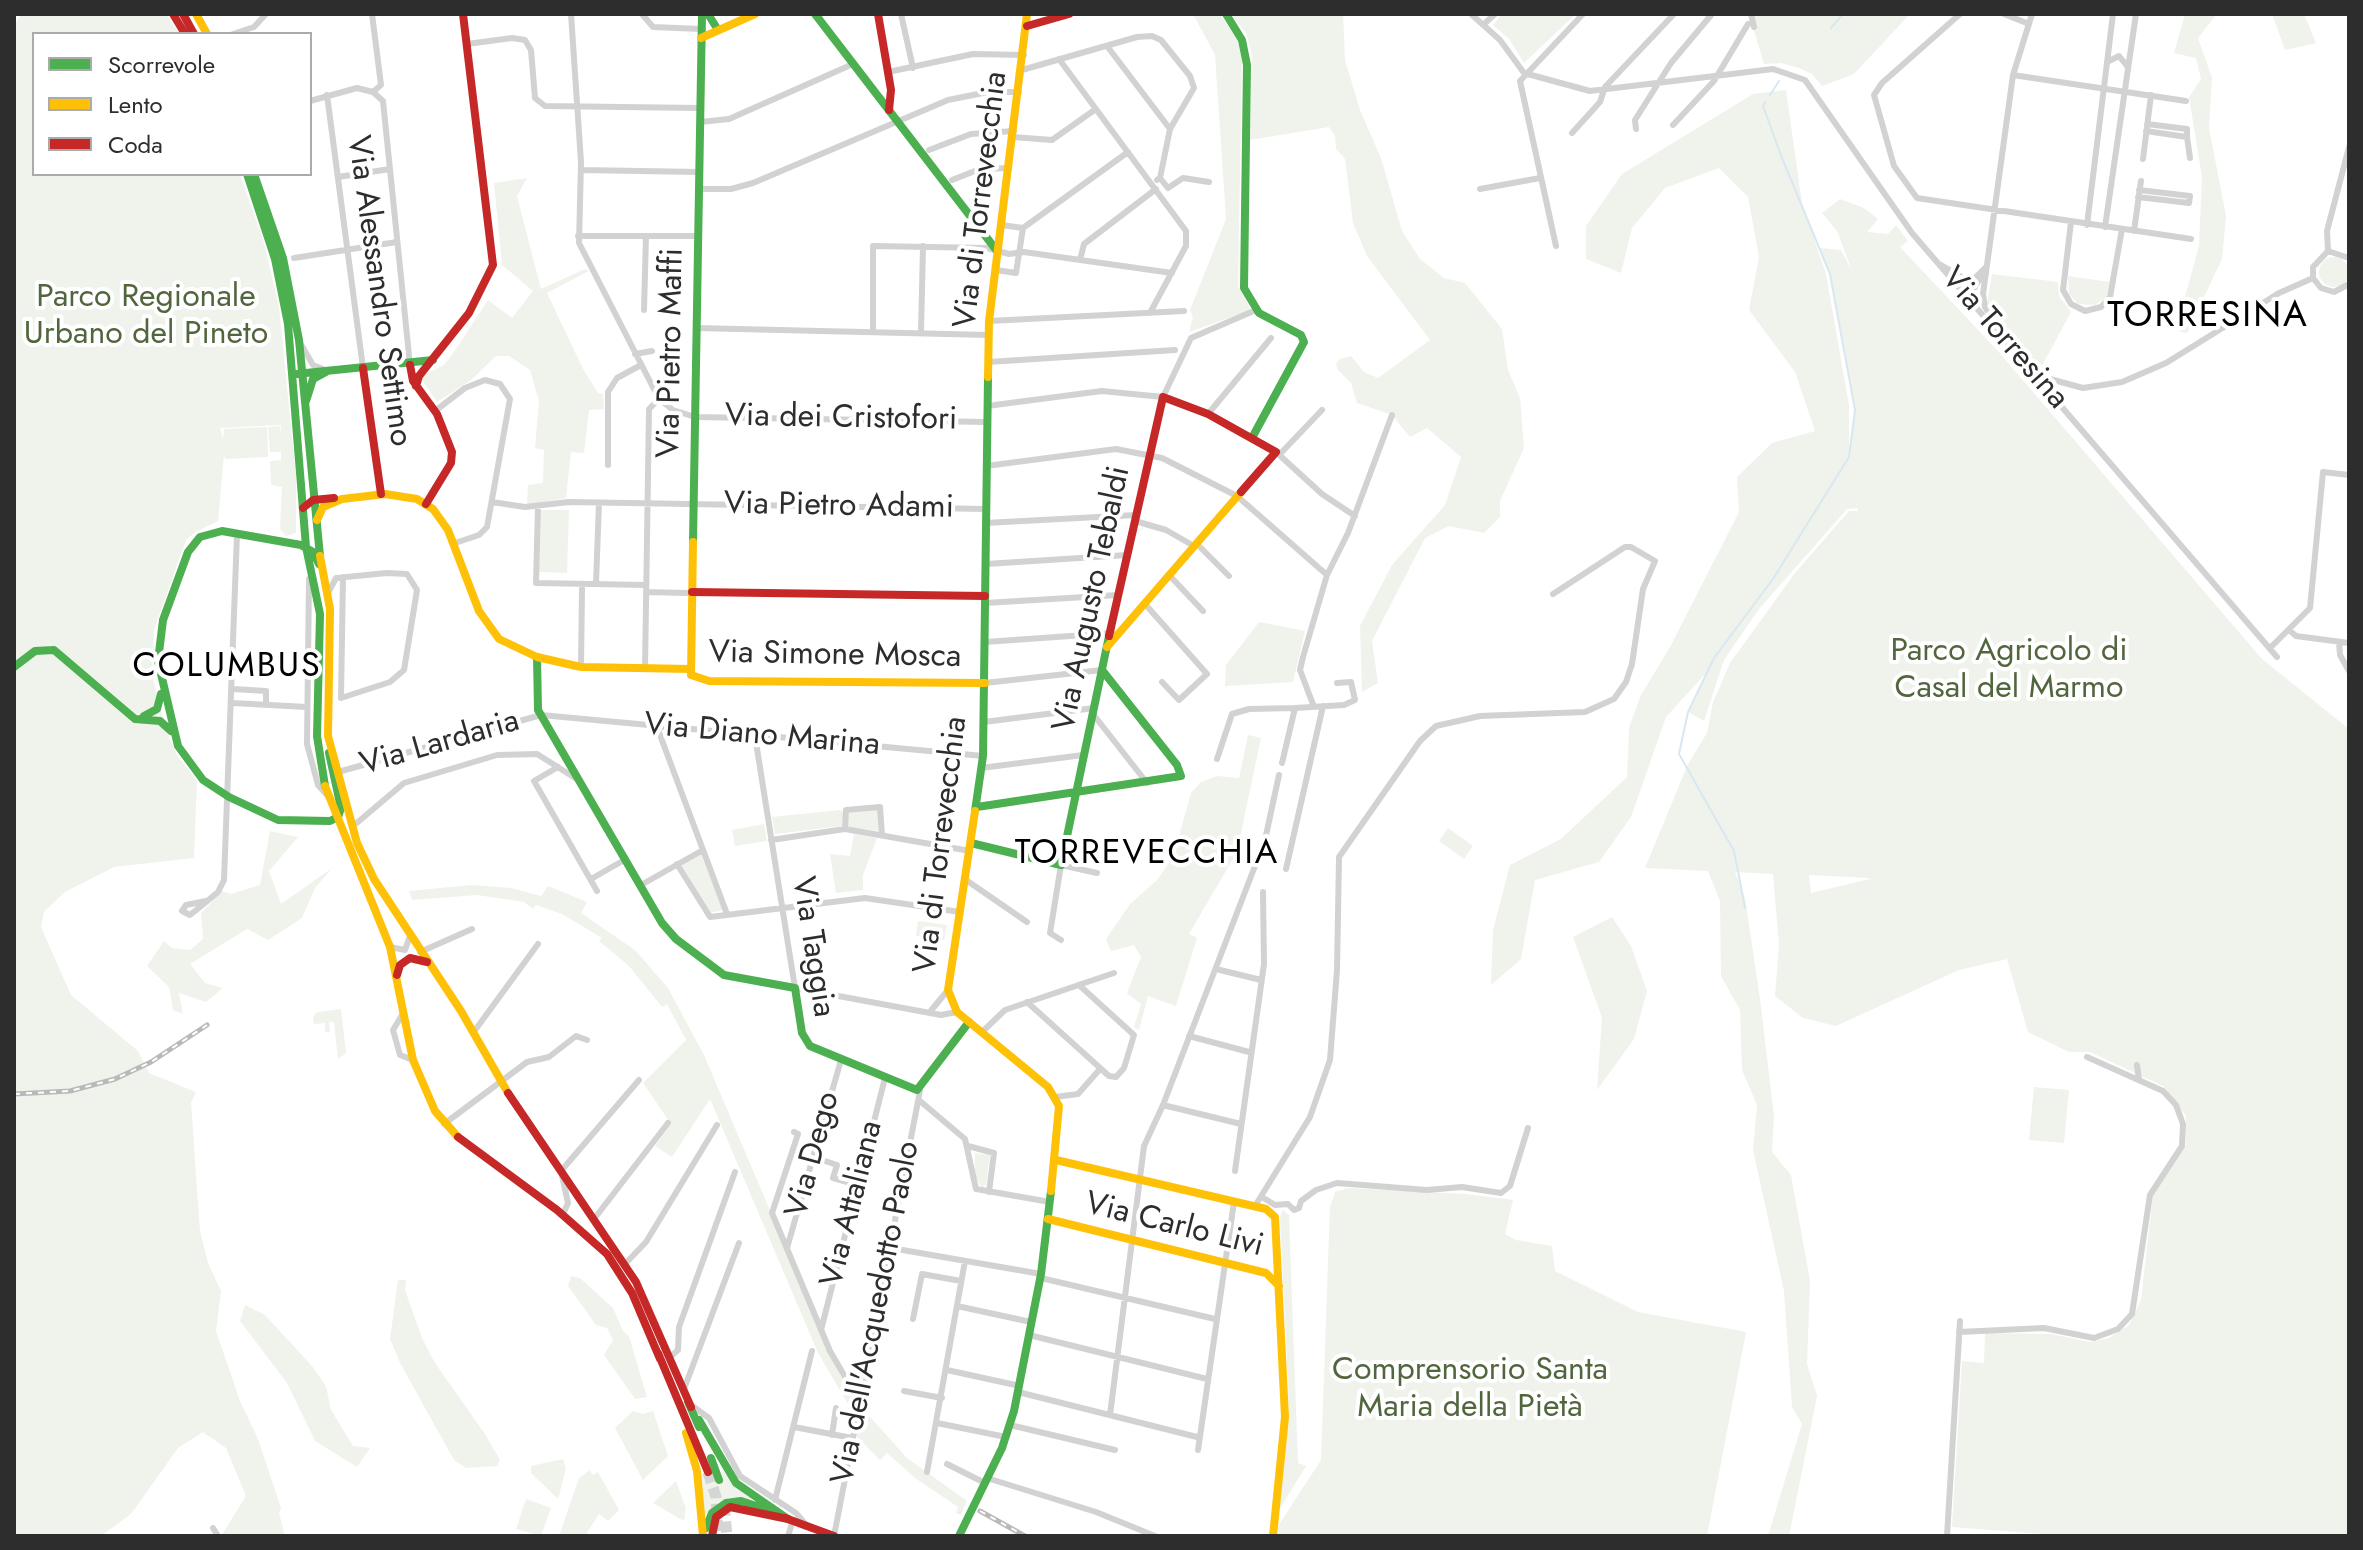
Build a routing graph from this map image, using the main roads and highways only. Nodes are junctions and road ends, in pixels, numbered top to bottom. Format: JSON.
{"nodes":[{"id":1,"x":173,"y":14,"type":"edge"},
{"id":2,"x":183,"y":14,"type":"edge"},
{"id":3,"x":196,"y":14,"type":"edge"},
{"id":4,"x":463,"y":14,"type":"edge"},
{"id":5,"x":702,"y":14,"type":"edge"},
{"id":6,"x":708,"y":14,"type":"edge"},
{"id":7,"x":755,"y":14,"type":"edge"},
{"id":8,"x":815,"y":14,"type":"edge"},
{"id":9,"x":878,"y":14,"type":"edge"},
{"id":10,"x":1027,"y":14,"type":"edge"},
{"id":11,"x":1069,"y":14,"type":"edge"},
{"id":12,"x":1226,"y":14,"type":"edge"},
{"id":13,"x":1027,"y":26,"type":"junction"},
{"id":14,"x":718,"y":30,"type":"junction"},
{"id":15,"x":184,"y":32,"type":"edge"},
{"id":16,"x":193,"y":32,"type":"edge"},
{"id":17,"x":206,"y":32,"type":"edge"},
{"id":18,"x":701,"y":34,"type":"junction"},
{"id":19,"x":889,"y":110,"type":"junction"},
{"id":20,"x":248,"y":176,"type":"edge"},
{"id":21,"x":255,"y":176,"type":"edge"},
{"id":22,"x":998,"y":251,"type":"junction"},
{"id":23,"x":433,"y":360,"type":"junction"},
{"id":24,"x":410,"y":365,"type":"junction"},
{"id":25,"x":363,"y":368,"type":"junction"},
{"id":26,"x":303,"y":371,"type":"junction"},
{"id":27,"x":330,"y":371,"type":"junction"},
{"id":28,"x":293,"y":378,"type":"junction"},
{"id":29,"x":416,"y":386,"type":"junction"},
{"id":30,"x":306,"y":402,"type":"junction"},
{"id":31,"x":1253,"y":436,"type":"junction"},
{"id":32,"x":381,"y":494,"type":"junction"},
{"id":33,"x":342,"y":499,"type":"junction"},
{"id":34,"x":313,"y":500,"type":"junction"},
{"id":35,"x":426,"y":504,"type":"junction"},
{"id":36,"x":303,"y":508,"type":"junction"},
{"id":37,"x":304,"y":520,"type":"junction"},
{"id":38,"x":316,"y":531,"type":"junction"},
{"id":39,"x":284,"y":543,"type":"junction"},
{"id":40,"x":307,"y":551,"type":"junction"},
{"id":41,"x":323,"y":572,"type":"junction"},
{"id":42,"x":690,"y":592,"type":"junction"},
{"id":43,"x":985,"y":600,"type":"junction"},
{"id":44,"x":1115,"y":633,"type":"junction"},
{"id":45,"x":537,"y":657,"type":"junction"},
{"id":46,"x":14,"y":667,"type":"edge"},
{"id":47,"x":691,"y":669,"type":"junction"},
{"id":48,"x":1102,"y":670,"type":"junction"},
{"id":49,"x":985,"y":683,"type":"junction"},
{"id":50,"x":162,"y":685,"type":"junction"},
{"id":51,"x":131,"y":716,"type":"junction"},
{"id":52,"x":174,"y":735,"type":"junction"},
{"id":53,"x":328,"y":736,"type":"junction"},
{"id":54,"x":1075,"y":793,"type":"junction"},
{"id":55,"x":977,"y":807,"type":"junction"},
{"id":56,"x":335,"y":819,"type":"junction"},
{"id":57,"x":971,"y":847,"type":"junction"},
{"id":58,"x":427,"y":962,"type":"junction"},
{"id":59,"x":396,"y":977,"type":"junction"},
{"id":60,"x":969,"y":1022,"type":"junction"},
{"id":61,"x":1056,"y":1160,"type":"junction"},
{"id":62,"x":1048,"y":1219,"type":"junction"},
{"id":63,"x":1281,"y":1289,"type":"junction"},
{"id":64,"x":658,"y":1353,"type":"junction"},
{"id":65,"x":688,"y":1402,"type":"junction"},
{"id":66,"x":708,"y":1472,"type":"tunnel mouth"},
{"id":67,"x":719,"y":1480,"type":"tunnel mouth"},
{"id":68,"x":790,"y":1520,"type":"junction"},
{"id":69,"x":704,"y":1536,"type":"edge"},
{"id":70,"x":712,"y":1536,"type":"edge"},
{"id":71,"x":834,"y":1536,"type":"edge"},
{"id":72,"x":959,"y":1536,"type":"edge"},
{"id":73,"x":1273,"y":1536,"type":"edge"}],
"edges":[{"from":1,"to":15,"type":"main road"},
{"from":2,"to":16,"type":"main road"},
{"from":3,"to":17,"type":"main road"},
{"from":4,"to":23,"type":"main road"},
{"from":5,"to":18,"type":"main road","name":"Via Pietro Maffi"},
{"from":6,"to":14,"type":"main road"},
{"from":7,"to":14,"type":"main road"},
{"from":8,"to":19,"type":"main road"},
{"from":9,"to":19,"type":"main road"},
{"from":10,"to":13,"type":"main road","name":"Via di Torrevecchia"},
{"from":11,"to":13,"type":"main road"},
{"from":12,"to":31,"type":"main road"},
{"from":13,"to":22,"type":"main road","name":"Via di Torrevecchia"},
{"from":14,"to":18,"type":"main road"},
{"from":18,"to":42,"type":"main road","name":"Via Pietro Maffi"},
{"from":19,"to":22,"type":"main road"},
{"from":20,"to":28,"type":"main road"},
{"from":21,"to":26,"type":"main road"},
{"from":22,"to":43,"type":"main road","name":"Via di Torrevecchia"},
{"from":23,"to":24,"type":"main road"},
{"from":23,"to":29,"type":"main road"},
{"from":24,"to":25,"type":"main road"},
{"from":24,"to":29,"type":"main road"},
{"from":25,"to":27,"type":"main road"},
{"from":25,"to":32,"type":"main road","name":"Via Alessandro Settimo"},
{"from":26,"to":27,"type":"main road"},
{"from":26,"to":28,"type":"main road"},
{"from":26,"to":30,"type":"main road"},
{"from":27,"to":30,"type":"main road"},
{"from":28,"to":36,"type":"main road"},
{"from":29,"to":35,"type":"main road"},
{"from":30,"to":34,"type":"main road"},
{"from":31,"to":44,"type":"main road"},
{"from":31,"to":44,"type":"main road","name":"Via Augusto Tebaldi"},
{"from":32,"to":33,"type":"main road"},
{"from":32,"to":35,"type":"main road"},
{"from":33,"to":34,"type":"main road"},
{"from":33,"to":38,"type":"main road"},
{"from":34,"to":36,"type":"main road"},
{"from":34,"to":38,"type":"main road"},
{"from":35,"to":45,"type":"main road"},
{"from":36,"to":37,"type":"main road"},
{"from":37,"to":39,"type":"main road"},
{"from":37,"to":40,"type":"main road"},
{"from":38,"to":41,"type":"main road"},
{"from":39,"to":40,"type":"main road"},
{"from":39,"to":50,"type":"main road"},
{"from":40,"to":41,"type":"main road"},
{"from":40,"to":56,"type":"main road"},
{"from":41,"to":53,"type":"main road"},
{"from":42,"to":43,"type":"main road"},
{"from":42,"to":47,"type":"main road","name":"Via Pietro Maffi"},
{"from":43,"to":49,"type":"main road","name":"Via di Torrevecchia"},
{"from":44,"to":48,"type":"main road","name":"Via Augusto Tebaldi"},
{"from":45,"to":47,"type":"main road"},
{"from":45,"to":60,"type":"main road","name":"Via Taggia"},
{"from":46,"to":51,"type":"main road"},
{"from":47,"to":49,"type":"main road","name":"Via Simone Mosca"},
{"from":48,"to":54,"type":"main road","name":"Via Augusto Tebaldi"},
{"from":48,"to":54,"type":"main road"},
{"from":49,"to":55,"type":"main road","name":"Via di Torrevecchia"},
{"from":50,"to":51,"type":"main road"},
{"from":50,"to":52,"type":"main road"},
{"from":51,"to":52,"type":"main road"},
{"from":52,"to":56,"type":"main road"},
{"from":53,"to":56,"type":"main road"},
{"from":53,"to":58,"type":"main road"},
{"from":54,"to":55,"type":"main road"},
{"from":54,"to":57,"type":"main road","name":"Via Augusto Tebaldi"},
{"from":55,"to":57,"type":"main road","name":"Via di Torrevecchia"},
{"from":56,"to":59,"type":"main road"},
{"from":57,"to":60,"type":"main road","name":"Via di Torrevecchia"},
{"from":58,"to":59,"type":"main road"},
{"from":58,"to":65,"type":"main road"},
{"from":59,"to":64,"type":"main road"},
{"from":60,"to":61,"type":"main road","name":"Via di Torrevecchia"},
{"from":61,"to":62,"type":"main road"},
{"from":61,"to":63,"type":"main road"},
{"from":62,"to":63,"type":"main road","name":"Via Carlo Livi"},
{"from":62,"to":72,"type":"main road"},
{"from":63,"to":73,"type":"main road"},
{"from":64,"to":66,"type":"main road"},
{"from":64,"to":69,"type":"main road"},
{"from":65,"to":67,"type":"main road"},
{"from":65,"to":68,"type":"main road"},
{"from":68,"to":69,"type":"main road"},
{"from":68,"to":70,"type":"main road"},
{"from":68,"to":71,"type":"main road"}]}
